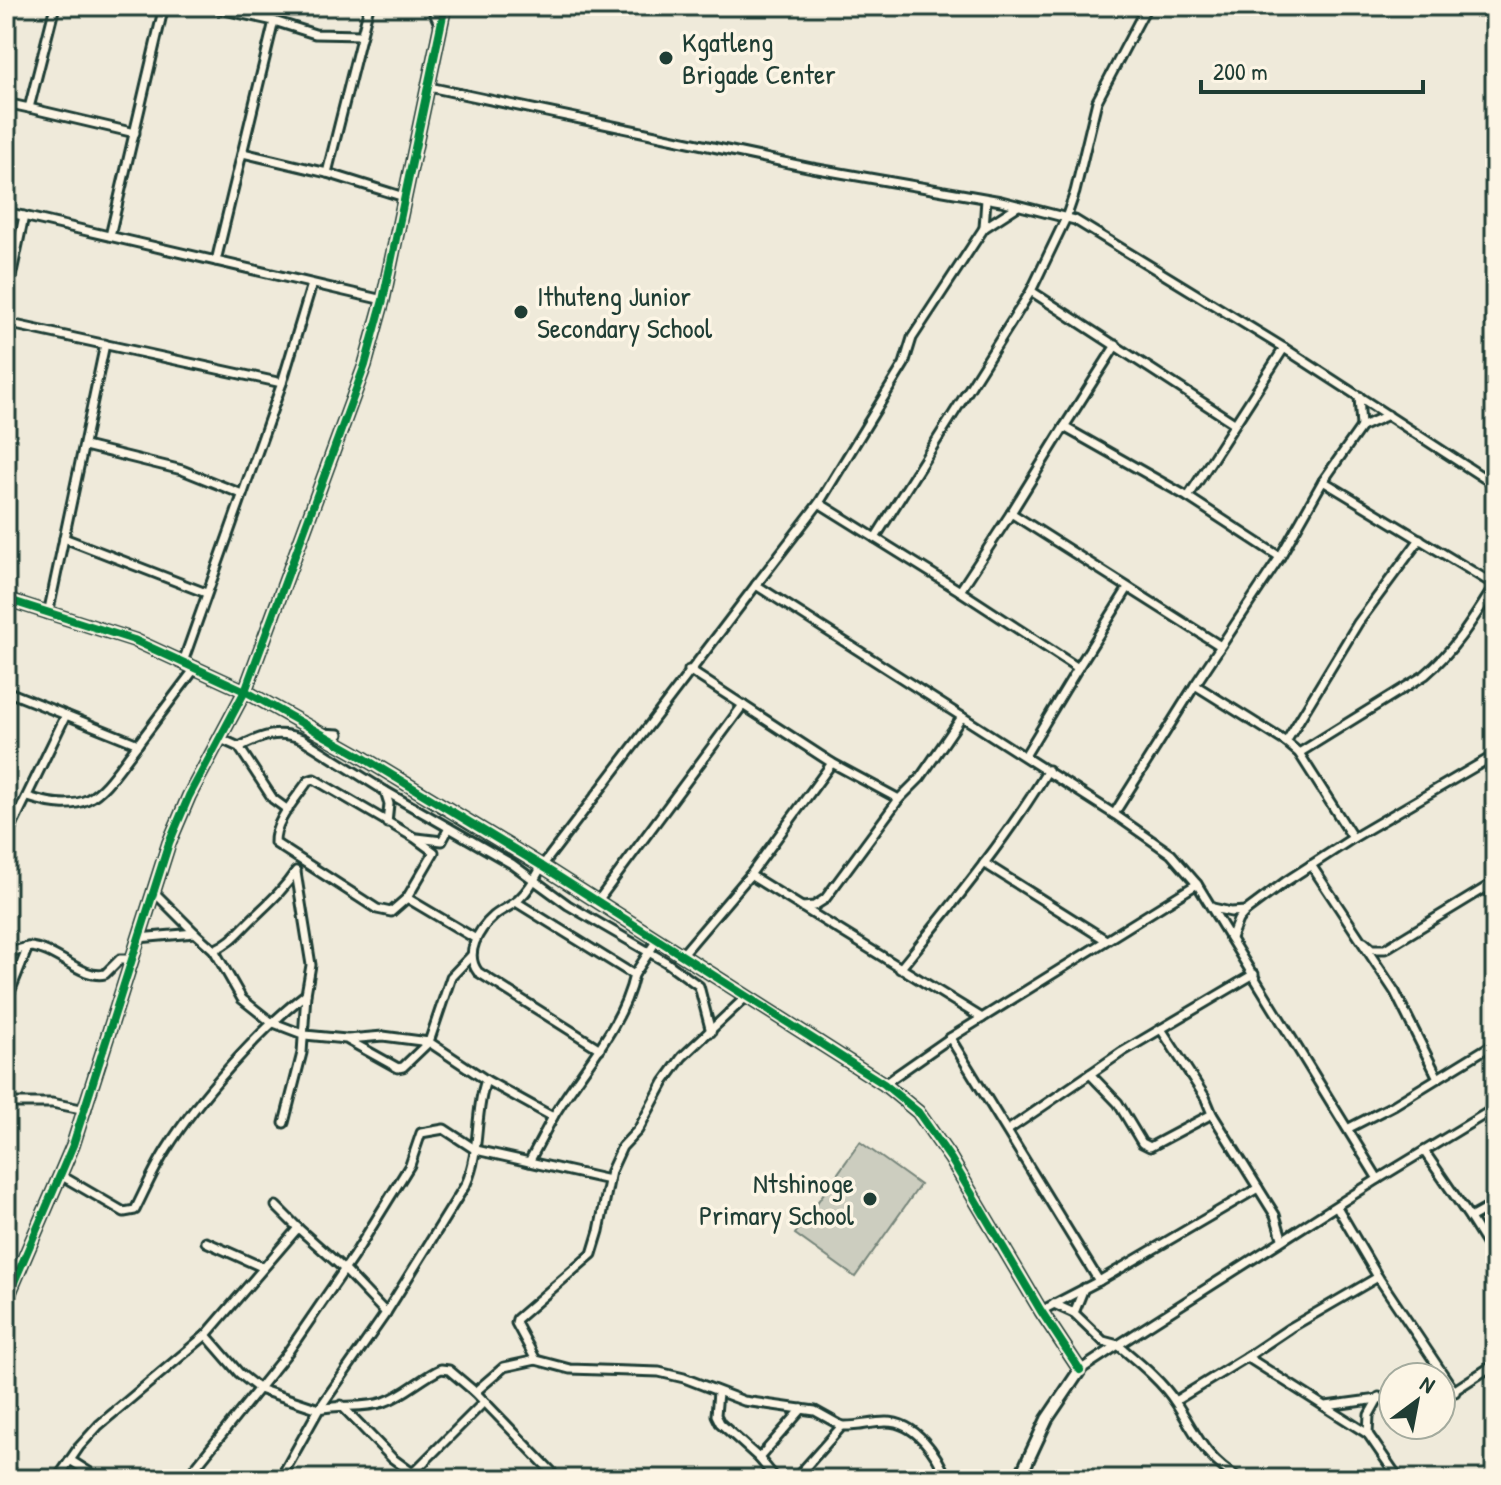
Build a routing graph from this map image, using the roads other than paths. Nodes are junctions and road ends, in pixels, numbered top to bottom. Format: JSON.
{"nodes":[{"id":1,"x":55,"y":6,"type":"edge"},
{"id":2,"x":164,"y":6,"type":"edge"},
{"id":3,"x":206,"y":6,"type":"edge"},
{"id":4,"x":369,"y":6,"type":"edge"},
{"id":5,"x":431,"y":6,"type":"edge"},
{"id":6,"x":445,"y":6,"type":"edge"},
{"id":7,"x":1147,"y":6,"type":"edge"},
{"id":8,"x":274,"y":21,"type":"junction"},
{"id":9,"x":440,"y":27,"type":"junction"},
{"id":10,"x":362,"y":35,"type":"junction"},
{"id":11,"x":429,"y":87,"type":"junction"},
{"id":12,"x":6,"y":103,"type":"edge"},
{"id":13,"x":29,"y":108,"type":"junction"},
{"id":14,"x":135,"y":133,"type":"junction"},
{"id":15,"x":243,"y":153,"type":"junction"},
{"id":16,"x":327,"y":173,"type":"junction"},
{"id":17,"x":404,"y":197,"type":"junction"},
{"id":18,"x":986,"y":199,"type":"junction"},
{"id":19,"x":1018,"y":206,"type":"junction"},
{"id":20,"x":6,"y":212,"type":"edge"},
{"id":21,"x":24,"y":216,"type":"junction"},
{"id":22,"x":1066,"y":218,"type":"junction"},
{"id":23,"x":984,"y":228,"type":"junction"},
{"id":24,"x":110,"y":236,"type":"junction"},
{"id":25,"x":216,"y":261,"type":"junction"},
{"id":26,"x":312,"y":284,"type":"junction"},
{"id":27,"x":1031,"y":291,"type":"junction"},
{"id":28,"x":383,"y":300,"type":"junction"},
{"id":29,"x":6,"y":301,"type":"edge"},
{"id":30,"x":6,"y":323,"type":"edge"},
{"id":31,"x":105,"y":344,"type":"junction"},
{"id":32,"x":1116,"y":345,"type":"junction"},
{"id":33,"x":1284,"y":348,"type":"junction"},
{"id":34,"x":282,"y":383,"type":"junction"},
{"id":35,"x":1359,"y":396,"type":"junction"},
{"id":36,"x":1388,"y":415,"type":"junction"},
{"id":37,"x":1234,"y":423,"type":"junction"},
{"id":38,"x":1064,"y":427,"type":"junction"},
{"id":39,"x":1361,"y":427,"type":"junction"},
{"id":40,"x":85,"y":446,"type":"junction"},
{"id":41,"x":1323,"y":481,"type":"junction"},
{"id":42,"x":1495,"y":485,"type":"edge"},
{"id":43,"x":242,"y":494,"type":"junction"},
{"id":44,"x":1188,"y":497,"type":"junction"},
{"id":45,"x":819,"y":503,"type":"junction"},
{"id":46,"x":1011,"y":513,"type":"junction"},
{"id":47,"x":64,"y":538,"type":"junction"},
{"id":48,"x":875,"y":538,"type":"junction"},
{"id":49,"x":1420,"y":539,"type":"junction"},
{"id":50,"x":1280,"y":557,"type":"junction"},
{"id":51,"x":756,"y":585,"type":"junction"},
{"id":52,"x":1495,"y":585,"type":"edge"},
{"id":53,"x":1128,"y":588,"type":"junction"},
{"id":54,"x":960,"y":591,"type":"junction"},
{"id":55,"x":206,"y":593,"type":"junction"},
{"id":56,"x":6,"y":599,"type":"edge"},
{"id":57,"x":48,"y":614,"type":"junction"},
{"id":58,"x":1219,"y":645,"type":"junction"},
{"id":59,"x":183,"y":662,"type":"junction"},
{"id":60,"x":196,"y":667,"type":"junction"},
{"id":61,"x":1078,"y":668,"type":"junction"},
{"id":62,"x":689,"y":670,"type":"junction"},
{"id":63,"x":1195,"y":685,"type":"junction"},
{"id":64,"x":6,"y":691,"type":"edge"},
{"id":65,"x":245,"y":691,"type":"junction"},
{"id":66,"x":743,"y":705,"type":"junction"},
{"id":67,"x":66,"y":715,"type":"junction"},
{"id":68,"x":962,"y":717,"type":"junction"},
{"id":69,"x":319,"y":733,"type":"junction"},
{"id":70,"x":339,"y":734,"type":"dead end"},
{"id":71,"x":221,"y":739,"type":"junction"},
{"id":72,"x":1286,"y":742,"type":"junction"},
{"id":73,"x":138,"y":744,"type":"junction"},
{"id":74,"x":239,"y":747,"type":"junction"},
{"id":75,"x":1299,"y":753,"type":"junction"},
{"id":76,"x":1495,"y":755,"type":"edge"},
{"id":77,"x":1025,"y":756,"type":"junction"},
{"id":78,"x":832,"y":763,"type":"junction"},
{"id":79,"x":1048,"y":770,"type":"junction"},
{"id":80,"x":385,"y":791,"type":"junction"},
{"id":81,"x":28,"y":797,"type":"junction"},
{"id":82,"x":899,"y":799,"type":"junction"},
{"id":83,"x":288,"y":810,"type":"junction"},
{"id":84,"x":1114,"y":814,"type":"junction"},
{"id":85,"x":387,"y":823,"type":"junction"},
{"id":86,"x":449,"y":828,"type":"junction"},
{"id":87,"x":415,"y":838,"type":"junction"},
{"id":88,"x":1353,"y":838,"type":"junction"},
{"id":89,"x":6,"y":839,"type":"edge"},
{"id":90,"x":442,"y":841,"type":"junction"},
{"id":91,"x":434,"y":852,"type":"junction"},
{"id":92,"x":301,"y":862,"type":"junction"},
{"id":93,"x":984,"y":863,"type":"junction"},
{"id":94,"x":1311,"y":865,"type":"junction"},
{"id":95,"x":542,"y":866,"type":"junction"},
{"id":96,"x":296,"y":872,"type":"junction"},
{"id":97,"x":750,"y":875,"type":"junction"},
{"id":98,"x":533,"y":881,"type":"junction"},
{"id":99,"x":1197,"y":884,"type":"junction"},
{"id":100,"x":1491,"y":884,"type":"edge"},
{"id":101,"x":153,"y":891,"type":"junction"},
{"id":102,"x":407,"y":898,"type":"junction"},
{"id":103,"x":1495,"y":901,"type":"edge"},
{"id":104,"x":516,"y":902,"type":"junction"},
{"id":105,"x":597,"y":902,"type":"junction"},
{"id":106,"x":801,"y":907,"type":"junction"},
{"id":107,"x":1213,"y":908,"type":"junction"},
{"id":108,"x":1246,"y":911,"type":"junction"},
{"id":109,"x":195,"y":933,"type":"junction"},
{"id":110,"x":1356,"y":936,"type":"junction"},
{"id":111,"x":138,"y":938,"type":"junction"},
{"id":112,"x":1231,"y":938,"type":"junction"},
{"id":113,"x":476,"y":939,"type":"junction"},
{"id":114,"x":657,"y":940,"type":"junction"},
{"id":115,"x":1106,"y":940,"type":"junction"},
{"id":116,"x":28,"y":947,"type":"junction"},
{"id":117,"x":214,"y":950,"type":"junction"},
{"id":118,"x":6,"y":953,"type":"edge"},
{"id":119,"x":649,"y":953,"type":"junction"},
{"id":120,"x":682,"y":955,"type":"junction"},
{"id":121,"x":471,"y":956,"type":"junction"},
{"id":122,"x":132,"y":959,"type":"junction"},
{"id":123,"x":900,"y":969,"type":"junction"},
{"id":124,"x":1254,"y":974,"type":"junction"},
{"id":125,"x":634,"y":975,"type":"junction"},
{"id":126,"x":306,"y":994,"type":"junction"},
{"id":127,"x":746,"y":997,"type":"junction"},
{"id":128,"x":6,"y":1002,"type":"edge"},
{"id":129,"x":982,"y":1018,"type":"junction"},
{"id":130,"x":271,"y":1022,"type":"junction"},
{"id":131,"x":1161,"y":1029,"type":"junction"},
{"id":132,"x":711,"y":1032,"type":"junction"},
{"id":133,"x":305,"y":1035,"type":"junction"},
{"id":134,"x":950,"y":1038,"type":"junction"},
{"id":135,"x":346,"y":1039,"type":"junction"},
{"id":136,"x":429,"y":1042,"type":"junction"},
{"id":137,"x":1495,"y":1043,"type":"edge"},
{"id":138,"x":600,"y":1049,"type":"junction"},
{"id":139,"x":1090,"y":1074,"type":"junction"},
{"id":140,"x":1438,"y":1078,"type":"junction"},
{"id":141,"x":486,"y":1080,"type":"junction"},
{"id":142,"x":884,"y":1084,"type":"junction"},
{"id":143,"x":6,"y":1103,"type":"edge"},
{"id":144,"x":1495,"y":1108,"type":"edge"},
{"id":145,"x":86,"y":1110,"type":"junction"},
{"id":146,"x":1212,"y":1114,"type":"junction"},
{"id":147,"x":553,"y":1117,"type":"junction"},
{"id":148,"x":284,"y":1123,"type":"dead end"},
{"id":149,"x":1349,"y":1128,"type":"junction"},
{"id":150,"x":1008,"y":1130,"type":"junction"},
{"id":151,"x":476,"y":1150,"type":"junction"},
{"id":152,"x":1424,"y":1151,"type":"junction"},
{"id":153,"x":529,"y":1162,"type":"junction"},
{"id":154,"x":62,"y":1176,"type":"junction"},
{"id":155,"x":1378,"y":1179,"type":"junction"},
{"id":156,"x":609,"y":1180,"type":"junction"},
{"id":157,"x":1258,"y":1188,"type":"junction"},
{"id":158,"x":1495,"y":1204,"type":"edge"},
{"id":159,"x":276,"y":1206,"type":"dead end"},
{"id":160,"x":1337,"y":1207,"type":"junction"},
{"id":161,"x":1470,"y":1218,"type":"junction"},
{"id":162,"x":298,"y":1228,"type":"junction"},
{"id":163,"x":1282,"y":1238,"type":"junction"},
{"id":164,"x":206,"y":1242,"type":"dead end"},
{"id":165,"x":1495,"y":1258,"type":"edge"},
{"id":166,"x":262,"y":1267,"type":"junction"},
{"id":167,"x":344,"y":1269,"type":"junction"},
{"id":168,"x":1378,"y":1277,"type":"junction"},
{"id":169,"x":1099,"y":1281,"type":"junction"},
{"id":170,"x":1084,"y":1288,"type":"junction"},
{"id":171,"x":6,"y":1301,"type":"edge"},
{"id":172,"x":1054,"y":1304,"type":"junction"},
{"id":173,"x":1041,"y":1311,"type":"junction"},
{"id":174,"x":386,"y":1313,"type":"junction"},
{"id":175,"x":1074,"y":1313,"type":"junction"},
{"id":176,"x":206,"y":1335,"type":"junction"},
{"id":177,"x":1118,"y":1345,"type":"junction"},
{"id":178,"x":1247,"y":1357,"type":"junction"},
{"id":179,"x":536,"y":1360,"type":"junction"},
{"id":180,"x":1434,"y":1361,"type":"edge"},
{"id":181,"x":1495,"y":1364,"type":"edge"},
{"id":182,"x":1080,"y":1370,"type":"junction"},
{"id":183,"x":259,"y":1389,"type":"junction"},
{"id":184,"x":1457,"y":1391,"type":"edge"},
{"id":185,"x":475,"y":1392,"type":"junction"},
{"id":186,"x":718,"y":1392,"type":"junction"},
{"id":187,"x":1377,"y":1397,"type":"edge"},
{"id":188,"x":1175,"y":1401,"type":"junction"},
{"id":189,"x":1377,"y":1401,"type":"edge"},
{"id":190,"x":483,"y":1403,"type":"junction"},
{"id":191,"x":340,"y":1404,"type":"junction"},
{"id":192,"x":1326,"y":1406,"type":"junction"},
{"id":193,"x":319,"y":1409,"type":"junction"},
{"id":194,"x":802,"y":1409,"type":"junction"},
{"id":195,"x":842,"y":1426,"type":"junction"},
{"id":196,"x":1368,"y":1434,"type":"junction"},
{"id":197,"x":759,"y":1458,"type":"junction"},
{"id":198,"x":70,"y":1460,"type":"junction"},
{"id":199,"x":57,"y":1479,"type":"edge"},
{"id":200,"x":100,"y":1479,"type":"edge"},
{"id":201,"x":186,"y":1479,"type":"edge"},
{"id":202,"x":280,"y":1479,"type":"edge"},
{"id":203,"x":555,"y":1479,"type":"edge"},
{"id":204,"x":776,"y":1479,"type":"edge"},
{"id":205,"x":795,"y":1479,"type":"edge"},
{"id":206,"x":946,"y":1479,"type":"edge"},
{"id":207,"x":1019,"y":1479,"type":"edge"},
{"id":208,"x":1240,"y":1479,"type":"edge"},
{"id":209,"x":1399,"y":1479,"type":"edge"}],
"edges":[{"from":1,"to":13,"type":"street"},
{"from":2,"to":14,"type":"street"},
{"from":3,"to":8,"type":"street"},
{"from":4,"to":10,"type":"street"},
{"from":5,"to":9,"type":"street"},
{"from":6,"to":9,"type":"street"},
{"from":7,"to":22,"type":"street"},
{"from":8,"to":10,"type":"street"},
{"from":8,"to":15,"type":"street"},
{"from":9,"to":11,"type":"street"},
{"from":10,"to":16,"type":"street"},
{"from":11,"to":17,"type":"street"},
{"from":11,"to":18,"type":"street"},
{"from":12,"to":13,"type":"street"},
{"from":13,"to":14,"type":"street"},
{"from":14,"to":24,"type":"street"},
{"from":15,"to":16,"type":"street"},
{"from":15,"to":25,"type":"street"},
{"from":16,"to":17,"type":"street"},
{"from":17,"to":28,"type":"street"},
{"from":18,"to":19,"type":"street"},
{"from":18,"to":23,"type":"street"},
{"from":19,"to":22,"type":"street"},
{"from":19,"to":23,"type":"street"},
{"from":20,"to":21,"type":"street"},
{"from":21,"to":24,"type":"street"},
{"from":21,"to":29,"type":"street"},
{"from":22,"to":27,"type":"street"},
{"from":22,"to":33,"type":"street"},
{"from":23,"to":45,"type":"street"},
{"from":24,"to":25,"type":"street"},
{"from":25,"to":26,"type":"street"},
{"from":26,"to":28,"type":"street"},
{"from":26,"to":34,"type":"street"},
{"from":27,"to":32,"type":"street"},
{"from":27,"to":48,"type":"street"},
{"from":28,"to":65,"type":"street"},
{"from":30,"to":31,"type":"street"},
{"from":31,"to":34,"type":"street"},
{"from":31,"to":40,"type":"street"},
{"from":32,"to":37,"type":"street"},
{"from":32,"to":38,"type":"street"},
{"from":33,"to":35,"type":"street"},
{"from":33,"to":37,"type":"street"},
{"from":34,"to":43,"type":"street"},
{"from":35,"to":36,"type":"street"},
{"from":35,"to":39,"type":"street"},
{"from":36,"to":39,"type":"street"},
{"from":36,"to":42,"type":"street"},
{"from":37,"to":44,"type":"street"},
{"from":38,"to":44,"type":"street"},
{"from":38,"to":46,"type":"street"},
{"from":39,"to":41,"type":"street"},
{"from":40,"to":43,"type":"street"},
{"from":40,"to":47,"type":"street"},
{"from":41,"to":49,"type":"street"},
{"from":41,"to":50,"type":"street"},
{"from":43,"to":55,"type":"street"},
{"from":44,"to":50,"type":"street"},
{"from":45,"to":48,"type":"street"},
{"from":45,"to":51,"type":"street"},
{"from":46,"to":53,"type":"street"},
{"from":46,"to":54,"type":"street"},
{"from":47,"to":55,"type":"street"},
{"from":47,"to":57,"type":"street"},
{"from":48,"to":54,"type":"street"},
{"from":49,"to":52,"type":"street"},
{"from":49,"to":72,"type":"street"},
{"from":50,"to":58,"type":"street"},
{"from":51,"to":62,"type":"street"},
{"from":51,"to":68,"type":"street"},
{"from":52,"to":75,"type":"street"},
{"from":53,"to":58,"type":"street"},
{"from":53,"to":61,"type":"street"},
{"from":54,"to":61,"type":"street"},
{"from":55,"to":59,"type":"street"},
{"from":56,"to":57,"type":"street"},
{"from":57,"to":59,"type":"street"},
{"from":58,"to":63,"type":"street"},
{"from":59,"to":60,"type":"street"},
{"from":60,"to":65,"type":"street"},
{"from":60,"to":73,"type":"street"},
{"from":61,"to":77,"type":"street"},
{"from":62,"to":66,"type":"street"},
{"from":62,"to":95,"type":"street"},
{"from":63,"to":72,"type":"street"},
{"from":63,"to":84,"type":"street"},
{"from":64,"to":67,"type":"street"},
{"from":65,"to":69,"type":"street"},
{"from":65,"to":71,"type":"street"},
{"from":66,"to":78,"type":"street"},
{"from":66,"to":105,"type":"street"},
{"from":67,"to":73,"type":"street"},
{"from":67,"to":81,"type":"street"},
{"from":68,"to":77,"type":"street"},
{"from":68,"to":82,"type":"street"},
{"from":69,"to":70,"type":"street"},
{"from":69,"to":95,"type":"street"},
{"from":71,"to":74,"type":"street"},
{"from":71,"to":101,"type":"street"},
{"from":72,"to":75,"type":"street"},
{"from":73,"to":81,"type":"street"},
{"from":74,"to":80,"type":"street"},
{"from":74,"to":83,"type":"street"},
{"from":75,"to":88,"type":"street"},
{"from":76,"to":88,"type":"street"},
{"from":77,"to":79,"type":"street"},
{"from":78,"to":82,"type":"street"},
{"from":78,"to":97,"type":"street"},
{"from":79,"to":84,"type":"street"},
{"from":79,"to":93,"type":"street"},
{"from":80,"to":85,"type":"street"},
{"from":80,"to":86,"type":"street"},
{"from":81,"to":89,"type":"street"},
{"from":82,"to":106,"type":"street"},
{"from":83,"to":85,"type":"street"},
{"from":83,"to":92,"type":"street"},
{"from":84,"to":99,"type":"street"},
{"from":85,"to":87,"type":"street"},
{"from":86,"to":90,"type":"street"},
{"from":86,"to":98,"type":"street"},
{"from":87,"to":90,"type":"street"},
{"from":87,"to":91,"type":"street"},
{"from":88,"to":94,"type":"street"},
{"from":90,"to":91,"type":"street"},
{"from":91,"to":102,"type":"street"},
{"from":92,"to":96,"type":"street"},
{"from":92,"to":102,"type":"street"},
{"from":93,"to":115,"type":"street"},
{"from":93,"to":123,"type":"street"},
{"from":94,"to":108,"type":"street"},
{"from":94,"to":110,"type":"street"},
{"from":95,"to":98,"type":"street"},
{"from":95,"to":105,"type":"street"},
{"from":96,"to":117,"type":"street"},
{"from":96,"to":126,"type":"street"},
{"from":97,"to":106,"type":"street"},
{"from":97,"to":120,"type":"street"},
{"from":98,"to":104,"type":"street"},
{"from":98,"to":119,"type":"street"},
{"from":99,"to":107,"type":"street"},
{"from":99,"to":115,"type":"street"},
{"from":100,"to":103,"type":"street"},
{"from":100,"to":110,"type":"street"},
{"from":101,"to":109,"type":"street"},
{"from":101,"to":111,"type":"street"},
{"from":102,"to":113,"type":"street"},
{"from":104,"to":113,"type":"street"},
{"from":104,"to":125,"type":"street"},
{"from":105,"to":114,"type":"street"},
{"from":106,"to":123,"type":"street"},
{"from":107,"to":108,"type":"street"},
{"from":107,"to":112,"type":"street"},
{"from":108,"to":112,"type":"street"},
{"from":109,"to":111,"type":"street"},
{"from":109,"to":117,"type":"street"},
{"from":110,"to":140,"type":"street"},
{"from":111,"to":122,"type":"street"},
{"from":112,"to":124,"type":"street"},
{"from":113,"to":121,"type":"street"},
{"from":114,"to":119,"type":"street"},
{"from":114,"to":120,"type":"street"},
{"from":115,"to":129,"type":"street"},
{"from":116,"to":118,"type":"street"},
{"from":116,"to":122,"type":"street"},
{"from":116,"to":128,"type":"street"},
{"from":117,"to":130,"type":"street"},
{"from":119,"to":125,"type":"street"},
{"from":119,"to":132,"type":"street"},
{"from":120,"to":127,"type":"street"},
{"from":121,"to":136,"type":"street"},
{"from":121,"to":138,"type":"street"},
{"from":122,"to":145,"type":"street"},
{"from":123,"to":129,"type":"street"},
{"from":124,"to":131,"type":"street"},
{"from":124,"to":149,"type":"street"},
{"from":125,"to":138,"type":"street"},
{"from":126,"to":130,"type":"street"},
{"from":126,"to":133,"type":"street"},
{"from":127,"to":132,"type":"street"},
{"from":127,"to":142,"type":"street"},
{"from":129,"to":134,"type":"street"},
{"from":130,"to":133,"type":"street"},
{"from":130,"to":154,"type":"street"},
{"from":131,"to":139,"type":"street"},
{"from":131,"to":146,"type":"street"},
{"from":132,"to":156,"type":"street"},
{"from":133,"to":135,"type":"street"},
{"from":133,"to":148,"type":"street"},
{"from":134,"to":142,"type":"street"},
{"from":134,"to":150,"type":"street"},
{"from":135,"to":136,"type":"street"},
{"from":135,"to":136,"type":"street"},
{"from":136,"to":141,"type":"street"},
{"from":137,"to":140,"type":"street"},
{"from":138,"to":147,"type":"street"},
{"from":139,"to":146,"type":"street"},
{"from":139,"to":150,"type":"street"},
{"from":140,"to":149,"type":"street"},
{"from":141,"to":147,"type":"street"},
{"from":141,"to":151,"type":"street"},
{"from":142,"to":173,"type":"street"},
{"from":143,"to":145,"type":"street"},
{"from":144,"to":152,"type":"street"},
{"from":145,"to":154,"type":"street"},
{"from":146,"to":157,"type":"street"},
{"from":147,"to":153,"type":"street"},
{"from":149,"to":155,"type":"street"},
{"from":150,"to":169,"type":"street"},
{"from":151,"to":153,"type":"street"},
{"from":151,"to":167,"type":"street"},
{"from":151,"to":174,"type":"street"},
{"from":152,"to":155,"type":"street"},
{"from":152,"to":161,"type":"street"},
{"from":153,"to":156,"type":"street"},
{"from":154,"to":171,"type":"street"},
{"from":155,"to":160,"type":"street"},
{"from":156,"to":179,"type":"street"},
{"from":157,"to":163,"type":"street"},
{"from":157,"to":169,"type":"street"},
{"from":158,"to":161,"type":"street"},
{"from":159,"to":162,"type":"street"},
{"from":160,"to":163,"type":"street"},
{"from":160,"to":168,"type":"street"},
{"from":161,"to":165,"type":"street"},
{"from":162,"to":166,"type":"street"},
{"from":162,"to":167,"type":"street"},
{"from":163,"to":177,"type":"street"},
{"from":164,"to":166,"type":"street"},
{"from":166,"to":176,"type":"street"},
{"from":167,"to":174,"type":"street"},
{"from":167,"to":183,"type":"street"},
{"from":168,"to":178,"type":"street"},
{"from":168,"to":180,"type":"street"},
{"from":169,"to":170,"type":"street"},
{"from":170,"to":172,"type":"street"},
{"from":170,"to":175,"type":"street"},
{"from":172,"to":173,"type":"street"},
{"from":172,"to":175,"type":"street"},
{"from":173,"to":182,"type":"street"},
{"from":174,"to":193,"type":"street"},
{"from":175,"to":177,"type":"street"},
{"from":176,"to":183,"type":"street"},
{"from":176,"to":198,"type":"street"},
{"from":177,"to":182,"type":"street"},
{"from":177,"to":188,"type":"street"},
{"from":178,"to":188,"type":"street"},
{"from":178,"to":192,"type":"street"},
{"from":179,"to":185,"type":"street"},
{"from":179,"to":186,"type":"street"},
{"from":181,"to":184,"type":"street"},
{"from":182,"to":207,"type":"street"},
{"from":183,"to":193,"type":"street"},
{"from":183,"to":201,"type":"street"},
{"from":185,"to":190,"type":"street"},
{"from":185,"to":191,"type":"street"},
{"from":186,"to":194,"type":"street"},
{"from":186,"to":197,"type":"street"},
{"from":187,"to":192,"type":"street"},
{"from":188,"to":208,"type":"street"},
{"from":189,"to":196,"type":"street"},
{"from":190,"to":191,"type":"street"},
{"from":190,"to":203,"type":"street"},
{"from":191,"to":193,"type":"street"},
{"from":192,"to":196,"type":"street"},
{"from":193,"to":202,"type":"street"},
{"from":194,"to":195,"type":"street"},
{"from":194,"to":197,"type":"street"},
{"from":195,"to":205,"type":"street"},
{"from":195,"to":206,"type":"street"},
{"from":196,"to":209,"type":"street"},
{"from":197,"to":204,"type":"street"},
{"from":198,"to":199,"type":"street"},
{"from":198,"to":200,"type":"street"}]}
